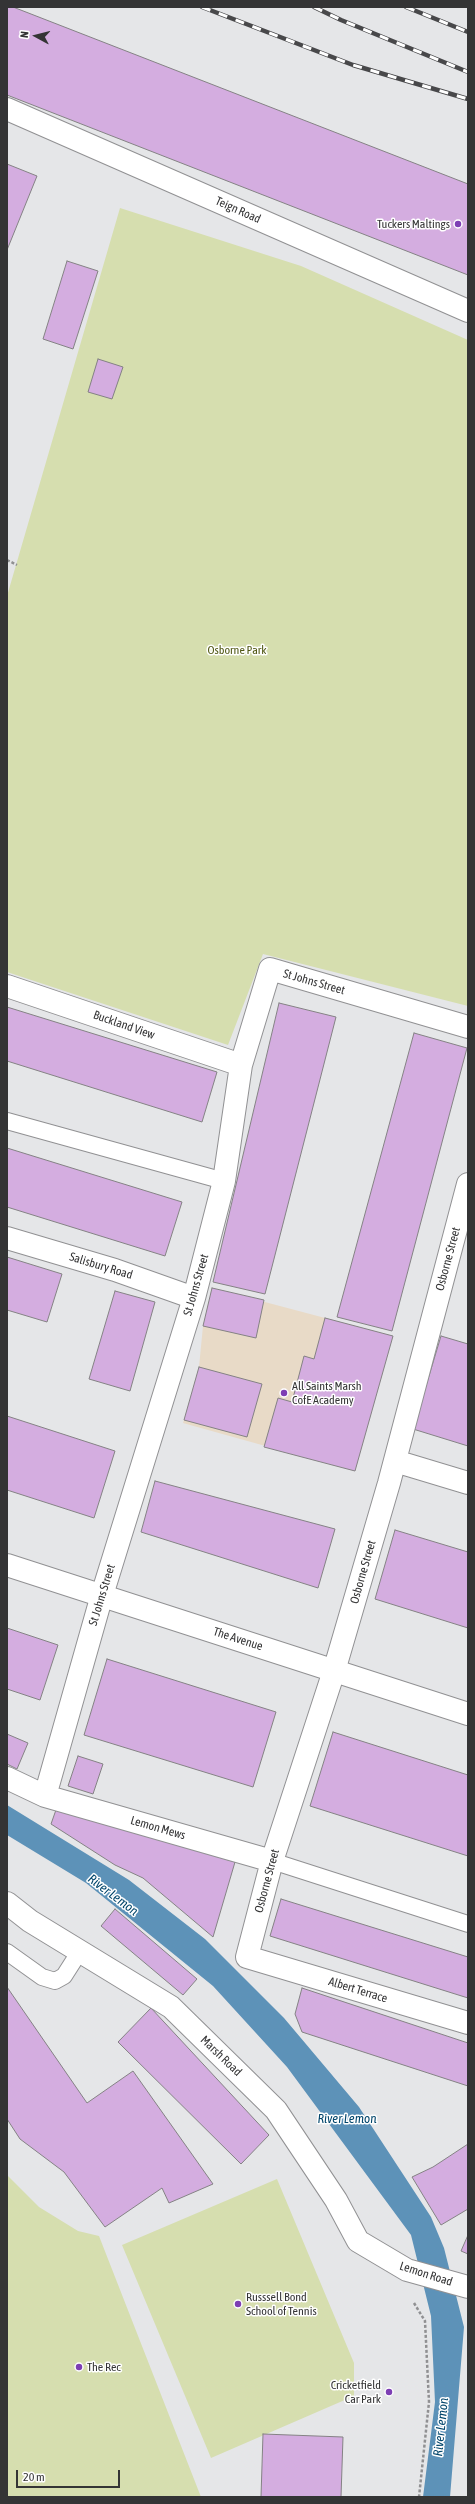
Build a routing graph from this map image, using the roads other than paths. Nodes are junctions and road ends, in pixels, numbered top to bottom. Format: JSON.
{"nodes":[{"id":1,"x":7,"y":109,"type":"edge"},
{"id":2,"x":468,"y":311,"type":"edge"},
{"id":3,"x":7,"y":986,"type":"edge"},
{"id":4,"x":468,"y":1027,"type":"edge"},
{"id":5,"x":242,"y":1065,"type":"junction"},
{"id":6,"x":7,"y":1121,"type":"edge"},
{"id":7,"x":224,"y":1181,"type":"junction"},
{"id":8,"x":468,"y":1184,"type":"edge"},
{"id":9,"x":7,"y":1238,"type":"edge"},
{"id":10,"x":194,"y":1298,"type":"junction"},
{"id":11,"x":395,"y":1461,"type":"junction"},
{"id":12,"x":468,"y":1483,"type":"edge"},
{"id":13,"x":7,"y":1565,"type":"edge"},
{"id":14,"x":102,"y":1595,"type":"junction"},
{"id":15,"x":334,"y":1671,"type":"junction"},
{"id":16,"x":468,"y":1714,"type":"edge"},
{"id":17,"x":7,"y":1778,"type":"edge"},
{"id":18,"x":45,"y":1796,"type":"junction"},
{"id":19,"x":272,"y":1861,"type":"junction"},
{"id":20,"x":7,"y":1903,"type":"edge"},
{"id":21,"x":468,"y":1924,"type":"edge"},
{"id":22,"x":80,"y":1951,"type":"junction"},
{"id":23,"x":7,"y":1952,"type":"edge"},
{"id":24,"x":247,"y":1957,"type":"joint"},
{"id":25,"x":468,"y":2023,"type":"edge"},
{"id":26,"x":385,"y":2258,"type":"joint"},
{"id":27,"x":466,"y":2286,"type":"edge"}],
"edges":[{"from":1,"to":2,"type":"street","name":"Teign Road"},
{"from":3,"to":5,"type":"street","name":"Buckland View"},
{"from":4,"to":5,"type":"street","name":"St Johns Street"},
{"from":5,"to":7,"type":"street","name":"St Johns Street"},
{"from":6,"to":7,"type":"lane"},
{"from":7,"to":10,"type":"street","name":"St Johns Street"},
{"from":8,"to":11,"type":"street","name":"Osborne Street"},
{"from":9,"to":10,"type":"street","name":"Salisbury Road"},
{"from":10,"to":14,"type":"street","name":"St Johns Street"},
{"from":11,"to":12,"type":"street"},
{"from":11,"to":15,"type":"street","name":"Osborne Street"},
{"from":13,"to":14,"type":"street","name":"The Avenue"},
{"from":14,"to":15,"type":"street","name":"The Avenue"},
{"from":14,"to":18,"type":"street","name":"St Johns Street"},
{"from":15,"to":16,"type":"street","name":"The Avenue"},
{"from":15,"to":19,"type":"street","name":"Osborne Street"},
{"from":17,"to":18,"type":"street","name":"Lemon Mews"},
{"from":18,"to":19,"type":"street","name":"Lemon Mews"},
{"from":19,"to":21,"type":"lane"},
{"from":19,"to":24,"type":"street","name":"Osborne Street"},
{"from":20,"to":22,"type":"street","name":"Marsh Road"},
{"from":22,"to":23,"type":"lane"},
{"from":22,"to":26,"type":"street","name":"Marsh Road"},
{"from":24,"to":25,"type":"street","name":"Albert Terrace"},
{"from":26,"to":27,"type":"street","name":"Lemon Road"}]}
